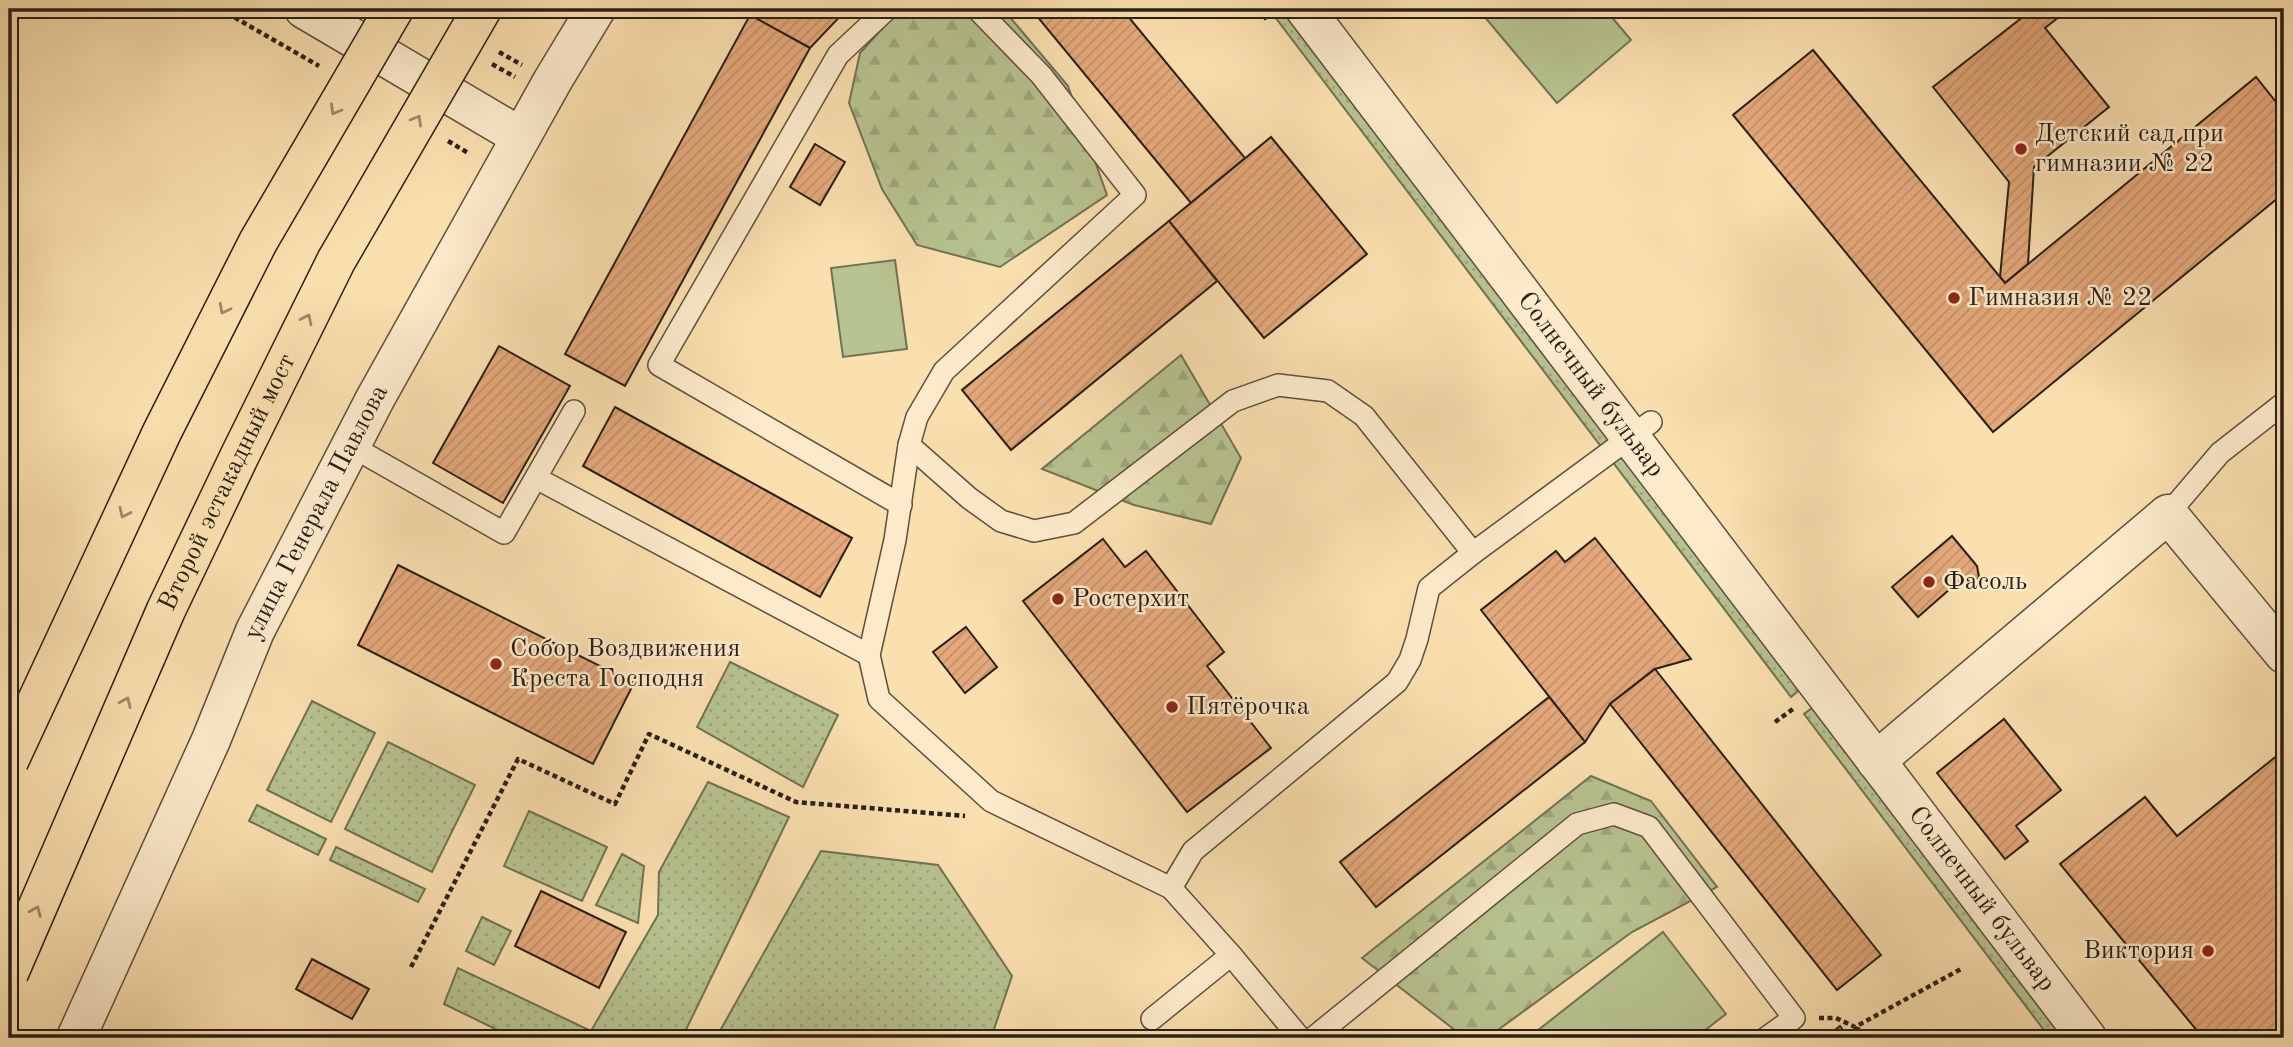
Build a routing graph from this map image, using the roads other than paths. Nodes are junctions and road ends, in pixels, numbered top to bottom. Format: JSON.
{"nodes":[{"id":1,"x":304,"y":9,"type":"edge"},
{"id":2,"x":394,"y":9,"type":"edge"},
{"id":3,"x":482,"y":9,"type":"edge"},
{"id":4,"x":596,"y":9,"type":"edge"},
{"id":5,"x":887,"y":9,"type":"edge"},
{"id":6,"x":977,"y":9,"type":"edge"},
{"id":7,"x":1305,"y":9,"type":"edge"},
{"id":8,"x":521,"y":137,"type":"junction"},
{"id":9,"x":2284,"y":403,"type":"edge"},
{"id":10,"x":574,"y":411,"type":"dead end"},
{"id":11,"x":1641,"y":430,"type":"junction"},
{"id":12,"x":351,"y":446,"type":"junction"},
{"id":13,"x":909,"y":446,"type":"junction"},
{"id":14,"x":536,"y":478,"type":"junction"},
{"id":15,"x":901,"y":505,"type":"junction"},
{"id":16,"x":2168,"y":514,"type":"junction"},
{"id":17,"x":1473,"y":553,"type":"junction"},
{"id":18,"x":2284,"y":654,"type":"edge"},
{"id":19,"x":869,"y":656,"type":"junction"},
{"id":20,"x":9,"y":761,"type":"edge"},
{"id":21,"x":1876,"y":761,"type":"junction"},
{"id":22,"x":1171,"y":888,"type":"junction"},
{"id":23,"x":1231,"y":955,"type":"junction"},
{"id":24,"x":9,"y":973,"type":"edge"},
{"id":25,"x":1152,"y":1018,"type":"dead end"},
{"id":26,"x":76,"y":1038,"type":"edge"},
{"id":27,"x":1300,"y":1038,"type":"edge"},
{"id":28,"x":1313,"y":1038,"type":"edge"},
{"id":29,"x":1766,"y":1038,"type":"edge"},
{"id":30,"x":2087,"y":1038,"type":"edge"}],
"edges":[{"from":1,"to":8,"type":"street"},
{"from":2,"to":20,"type":"main road","one_way":true,"bridge":true},
{"from":24,"to":3,"type":"main road","name":"Второй эстакадный мост","one_way":true,"bridge":true},
{"from":4,"to":8,"type":"street","name":"улица Генерала Павлова"},
{"from":5,"to":15,"type":"lane"},
{"from":6,"to":13,"type":"lane"},
{"from":7,"to":11,"type":"street","name":"Солнечный бульвар"},
{"from":8,"to":12,"type":"street","name":"улица Генерала Павлова"},
{"from":9,"to":16,"type":"lane"},
{"from":10,"to":14,"type":"lane"},
{"from":11,"to":17,"type":"lane"},
{"from":11,"to":21,"type":"street","name":"Солнечный бульвар"},
{"from":12,"to":14,"type":"lane"},
{"from":12,"to":26,"type":"street","name":"улица Генерала Павлова"},
{"from":13,"to":15,"type":"lane"},
{"from":13,"to":17,"type":"lane"},
{"from":14,"to":19,"type":"lane"},
{"from":15,"to":19,"type":"lane"},
{"from":16,"to":18,"type":"street"},
{"from":16,"to":21,"type":"street"},
{"from":17,"to":22,"type":"lane"},
{"from":19,"to":22,"type":"lane"},
{"from":21,"to":30,"type":"street","name":"Солнечный бульвар"},
{"from":22,"to":23,"type":"lane"},
{"from":23,"to":25,"type":"lane"},
{"from":23,"to":27,"type":"lane"},
{"from":28,"to":29,"type":"lane"}]}
